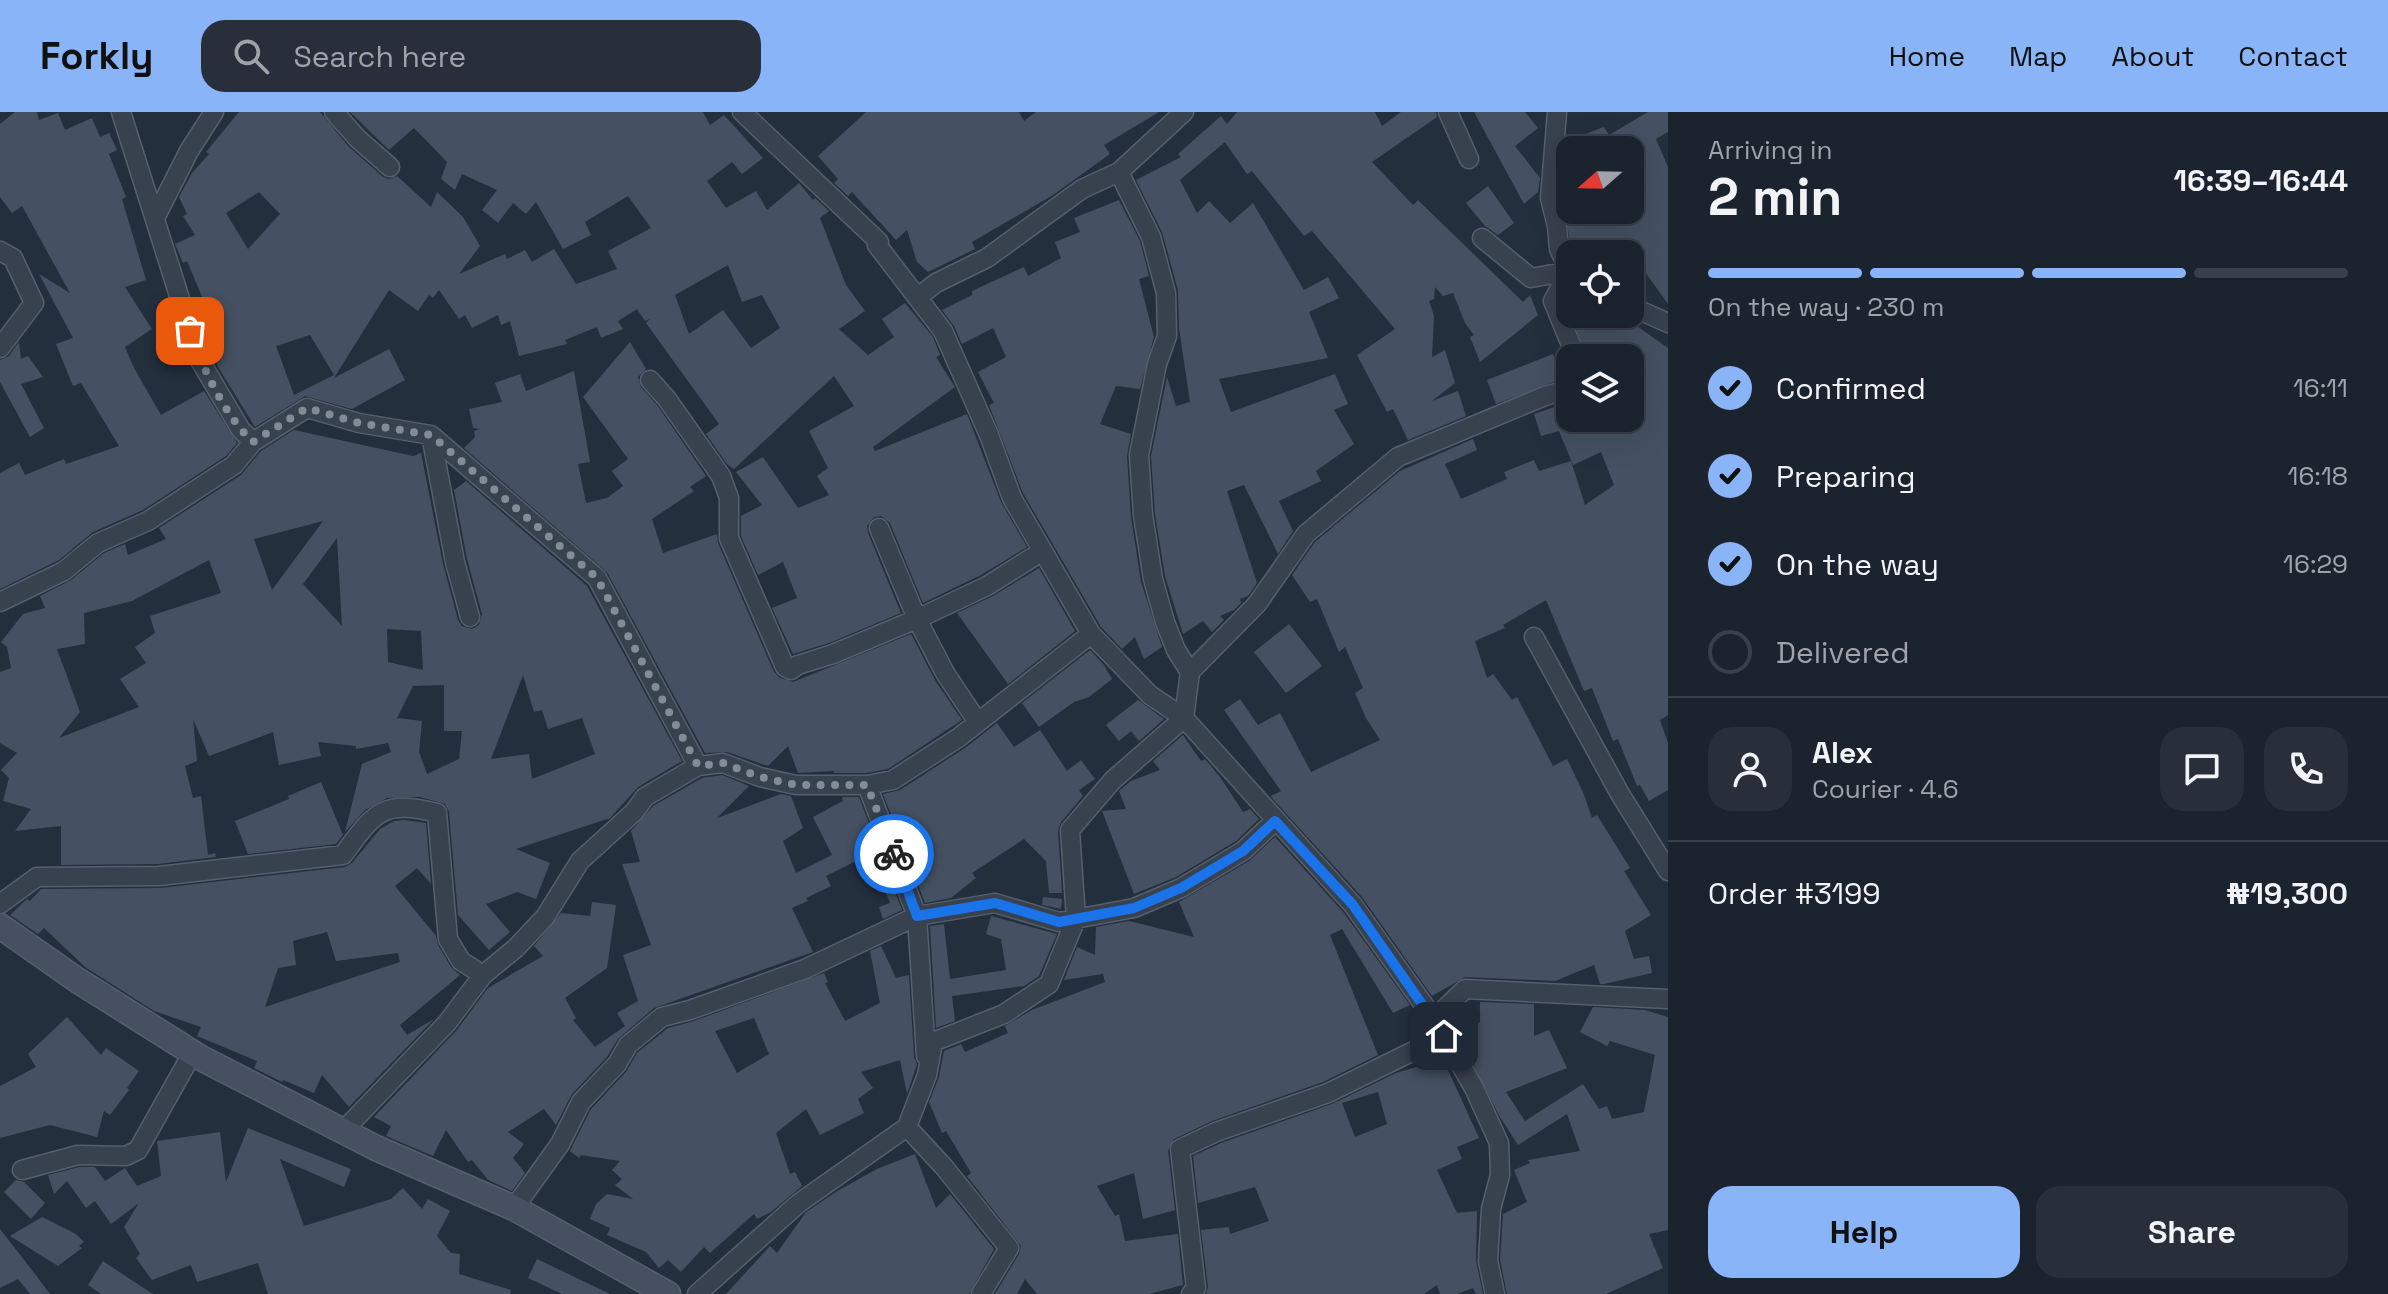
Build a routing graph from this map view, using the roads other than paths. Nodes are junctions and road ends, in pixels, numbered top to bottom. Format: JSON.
{"nodes":[{"id":1,"x":121,"y":112,"type":"edge"},
{"id":2,"x":214,"y":112,"type":"edge"},
{"id":3,"x":334,"y":112,"type":"edge"},
{"id":4,"x":742,"y":112,"type":"edge"},
{"id":5,"x":1184,"y":112,"type":"edge"},
{"id":6,"x":1448,"y":112,"type":"edge"},
{"id":7,"x":1557,"y":112,"type":"edge"},
{"id":8,"x":1469,"y":159,"type":"dead end"},
{"id":9,"x":390,"y":167,"type":"dead end"},
{"id":10,"x":1119,"y":172,"type":"junction"},
{"id":11,"x":155,"y":218,"type":"junction"},
{"id":12,"x":1482,"y":238,"type":"dead end"},
{"id":13,"x":1558,"y":240,"type":"edge"},
{"id":14,"x":0,"y":251,"type":"edge"},
{"id":15,"x":1556,"y":274,"type":"edge"},
{"id":16,"x":918,"y":297,"type":"junction"},
{"id":17,"x":1644,"y":312,"type":"edge"},
{"id":18,"x":1668,"y":323,"type":"edge"},
{"id":19,"x":0,"y":348,"type":"edge"},
{"id":20,"x":650,"y":380,"type":"dead end"},
{"id":21,"x":1556,"y":393,"type":"edge"},
{"id":22,"x":431,"y":435,"type":"junction"},
{"id":23,"x":253,"y":442,"type":"junction"},
{"id":24,"x":879,"y":528,"type":"dead end"},
{"id":25,"x":1041,"y":552,"type":"junction"},
{"id":26,"x":0,"y":602,"type":"edge"},
{"id":27,"x":470,"y":617,"type":"dead end"},
{"id":28,"x":917,"y":619,"type":"junction"},
{"id":29,"x":1091,"y":634,"type":"junction"},
{"id":30,"x":1534,"y":637,"type":"dead end"},
{"id":31,"x":1190,"y":672,"type":"junction"},
{"id":32,"x":1184,"y":718,"type":"junction"},
{"id":33,"x":977,"y":721,"type":"junction"},
{"id":34,"x":698,"y":766,"type":"junction"},
{"id":35,"x":867,"y":785,"type":"junction"},
{"id":36,"x":1275,"y":821,"type":"junction"},
{"id":37,"x":1668,"y":871,"type":"edge"},
{"id":38,"x":0,"y":904,"type":"edge"},
{"id":39,"x":917,"y":916,"type":"junction"},
{"id":40,"x":1076,"y":919,"type":"junction"},
{"id":41,"x":0,"y":926,"type":"edge"},
{"id":42,"x":483,"y":975,"type":"junction"},
{"id":43,"x":1668,"y":999,"type":"edge"},
{"id":44,"x":1434,"y":1019,"type":"junction"},
{"id":45,"x":1444,"y":1036,"type":"junction"},
{"id":46,"x":193,"y":1052,"type":"junction"},
{"id":47,"x":927,"y":1075,"type":"junction"},
{"id":48,"x":907,"y":1127,"type":"junction"},
{"id":49,"x":344,"y":1130,"type":"junction"},
{"id":50,"x":22,"y":1170,"type":"dead end"},
{"id":51,"x":514,"y":1208,"type":"junction"},
{"id":52,"x":668,"y":1294,"type":"edge"},
{"id":53,"x":697,"y":1294,"type":"edge"},
{"id":54,"x":981,"y":1294,"type":"edge"},
{"id":55,"x":1191,"y":1294,"type":"edge"},
{"id":56,"x":1495,"y":1294,"type":"edge"}],
"edges":[{"from":1,"to":11,"type":"street"},
{"from":2,"to":11,"type":"street"},
{"from":3,"to":9,"type":"street"},
{"from":4,"to":16,"type":"street"},
{"from":5,"to":10,"type":"street"},
{"from":6,"to":8,"type":"street"},
{"from":7,"to":13,"type":"street"},
{"from":10,"to":16,"type":"street"},
{"from":10,"to":31,"type":"street"},
{"from":11,"to":23,"type":"street"},
{"from":12,"to":15,"type":"street"},
{"from":14,"to":19,"type":"street"},
{"from":16,"to":25,"type":"street"},
{"from":17,"to":18,"type":"street"},
{"from":20,"to":28,"type":"street"},
{"from":21,"to":31,"type":"street"},
{"from":22,"to":23,"type":"street"},
{"from":22,"to":27,"type":"street"},
{"from":22,"to":34,"type":"street"},
{"from":23,"to":26,"type":"street"},
{"from":24,"to":28,"type":"street"},
{"from":25,"to":28,"type":"street"},
{"from":25,"to":29,"type":"street"},
{"from":28,"to":33,"type":"street"},
{"from":29,"to":32,"type":"street"},
{"from":29,"to":33,"type":"street"},
{"from":30,"to":37,"type":"street"},
{"from":31,"to":32,"type":"street"},
{"from":32,"to":36,"type":"street"},
{"from":32,"to":40,"type":"street"},
{"from":33,"to":35,"type":"street"},
{"from":34,"to":35,"type":"street"},
{"from":34,"to":42,"type":"street"},
{"from":35,"to":39,"type":"street"},
{"from":36,"to":40,"type":"street"},
{"from":36,"to":44,"type":"street"},
{"from":38,"to":42,"type":"street"},
{"from":39,"to":40,"type":"street"},
{"from":39,"to":47,"type":"street"},
{"from":39,"to":51,"type":"street"},
{"from":40,"to":47,"type":"street"},
{"from":41,"to":46,"type":"street"},
{"from":42,"to":49,"type":"street"},
{"from":43,"to":44,"type":"street"},
{"from":44,"to":45,"type":"street"},
{"from":45,"to":55,"type":"street"},
{"from":45,"to":56,"type":"street"},
{"from":46,"to":49,"type":"street"},
{"from":46,"to":50,"type":"street"},
{"from":47,"to":48,"type":"street"},
{"from":48,"to":53,"type":"street"},
{"from":48,"to":54,"type":"street"},
{"from":49,"to":51,"type":"street"},
{"from":51,"to":52,"type":"street"}]}
